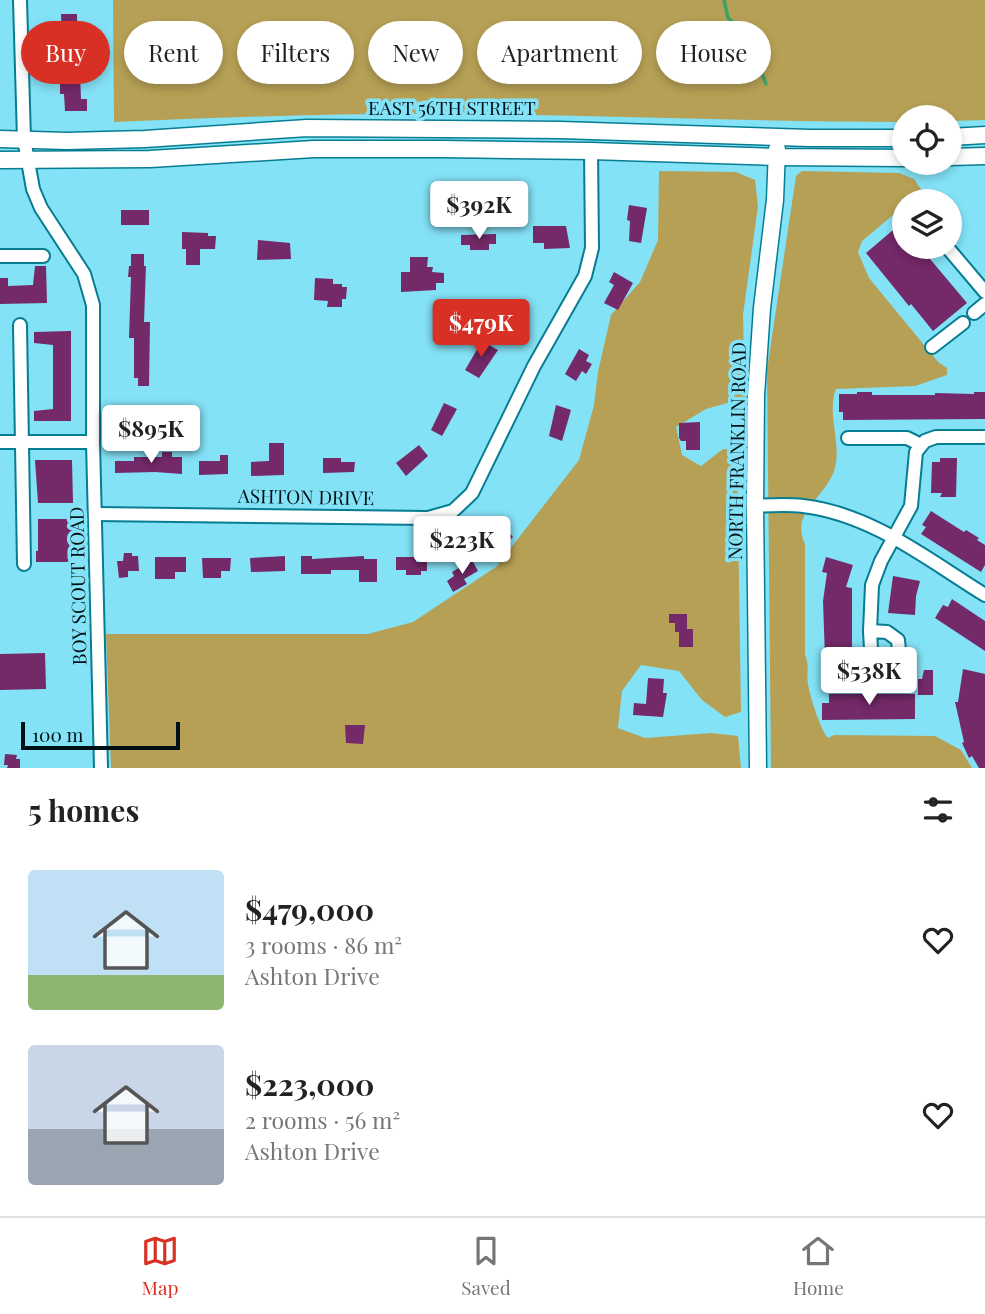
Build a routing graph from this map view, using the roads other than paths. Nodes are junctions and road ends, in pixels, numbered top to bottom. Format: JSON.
{"nodes":[{"id":1,"x":20,"y":0,"type":"edge"},
{"id":2,"x":985,"y":135,"type":"edge"},
{"id":3,"x":777,"y":136,"type":"junction"},
{"id":4,"x":962,"y":136,"type":"edge"},
{"id":5,"x":892,"y":138,"type":"edge"},
{"id":6,"x":0,"y":139,"type":"edge"},
{"id":7,"x":24,"y":139,"type":"junction"},
{"id":8,"x":591,"y":151,"type":"junction"},
{"id":9,"x":985,"y":156,"type":"edge"},
{"id":10,"x":962,"y":157,"type":"edge"},
{"id":11,"x":777,"y":158,"type":"junction"},
{"id":12,"x":892,"y":158,"type":"edge"},
{"id":13,"x":26,"y":159,"type":"junction"},
{"id":14,"x":0,"y":160,"type":"edge"},
{"id":15,"x":0,"y":256,"type":"edge"},
{"id":16,"x":44,"y":256,"type":"dead end"},
{"id":17,"x":957,"y":259,"type":"edge"},
{"id":18,"x":985,"y":292,"type":"edge"},
{"id":19,"x":985,"y":304,"type":"edge"},
{"id":20,"x":974,"y":313,"type":"dead end"},
{"id":21,"x":963,"y":323,"type":"dead end"},
{"id":22,"x":20,"y":325,"type":"dead end"},
{"id":23,"x":932,"y":347,"type":"dead end"},
{"id":24,"x":985,"y":437,"type":"edge"},
{"id":25,"x":848,"y":438,"type":"dead end"},
{"id":26,"x":0,"y":442,"type":"edge"},
{"id":27,"x":22,"y":442,"type":"junction"},
{"id":28,"x":93,"y":442,"type":"junction"},
{"id":29,"x":923,"y":443,"type":"junction"},
{"id":30,"x":755,"y":506,"type":"junction"},
{"id":31,"x":96,"y":514,"type":"junction"},
{"id":32,"x":894,"y":538,"type":"junction"},
{"id":33,"x":24,"y":564,"type":"dead end"},
{"id":34,"x":985,"y":595,"type":"edge"},
{"id":35,"x":870,"y":631,"type":"dead end"},
{"id":36,"x":101,"y":768,"type":"edge"},
{"id":37,"x":758,"y":768,"type":"edge"}],
"edges":[{"from":1,"to":7,"type":"street","name":"BOY SCOUT ROAD"},
{"from":2,"to":4,"type":"main road"},
{"from":3,"to":5,"type":"main road","name":"EAST 56TH STREET"},
{"from":3,"to":7,"type":"main road","name":"EAST 56TH STREET"},
{"from":3,"to":11,"type":"main road","name":"NORTH FRANKLIN ROAD"},
{"from":6,"to":7,"type":"main road","name":"EAST 56TH STREET"},
{"from":7,"to":13,"type":"street","name":"BOY SCOUT ROAD"},
{"from":8,"to":11,"type":"main road"},
{"from":8,"to":13,"type":"main road"},
{"from":8,"to":31,"type":"street","name":"ASHTON DRIVE"},
{"from":9,"to":10,"type":"main road"},
{"from":11,"to":12,"type":"main road"},
{"from":11,"to":30,"type":"main road","name":"NORTH FRANKLIN ROAD"},
{"from":13,"to":14,"type":"main road"},
{"from":13,"to":28,"type":"street","name":"BOY SCOUT ROAD"},
{"from":15,"to":16,"type":"street"},
{"from":17,"to":18,"type":"street"},
{"from":19,"to":20,"type":"street"},
{"from":21,"to":23,"type":"street"},
{"from":22,"to":27,"type":"street"},
{"from":24,"to":29,"type":"street"},
{"from":25,"to":29,"type":"street"},
{"from":26,"to":27,"type":"street"},
{"from":27,"to":28,"type":"street"},
{"from":27,"to":33,"type":"street"},
{"from":28,"to":31,"type":"street","name":"BOY SCOUT ROAD"},
{"from":29,"to":32,"type":"street"},
{"from":30,"to":32,"type":"street"},
{"from":30,"to":37,"type":"main road","name":"NORTH FRANKLIN ROAD"},
{"from":31,"to":36,"type":"street","name":"BOY SCOUT ROAD"},
{"from":32,"to":34,"type":"street"},
{"from":32,"to":35,"type":"street"}]}
